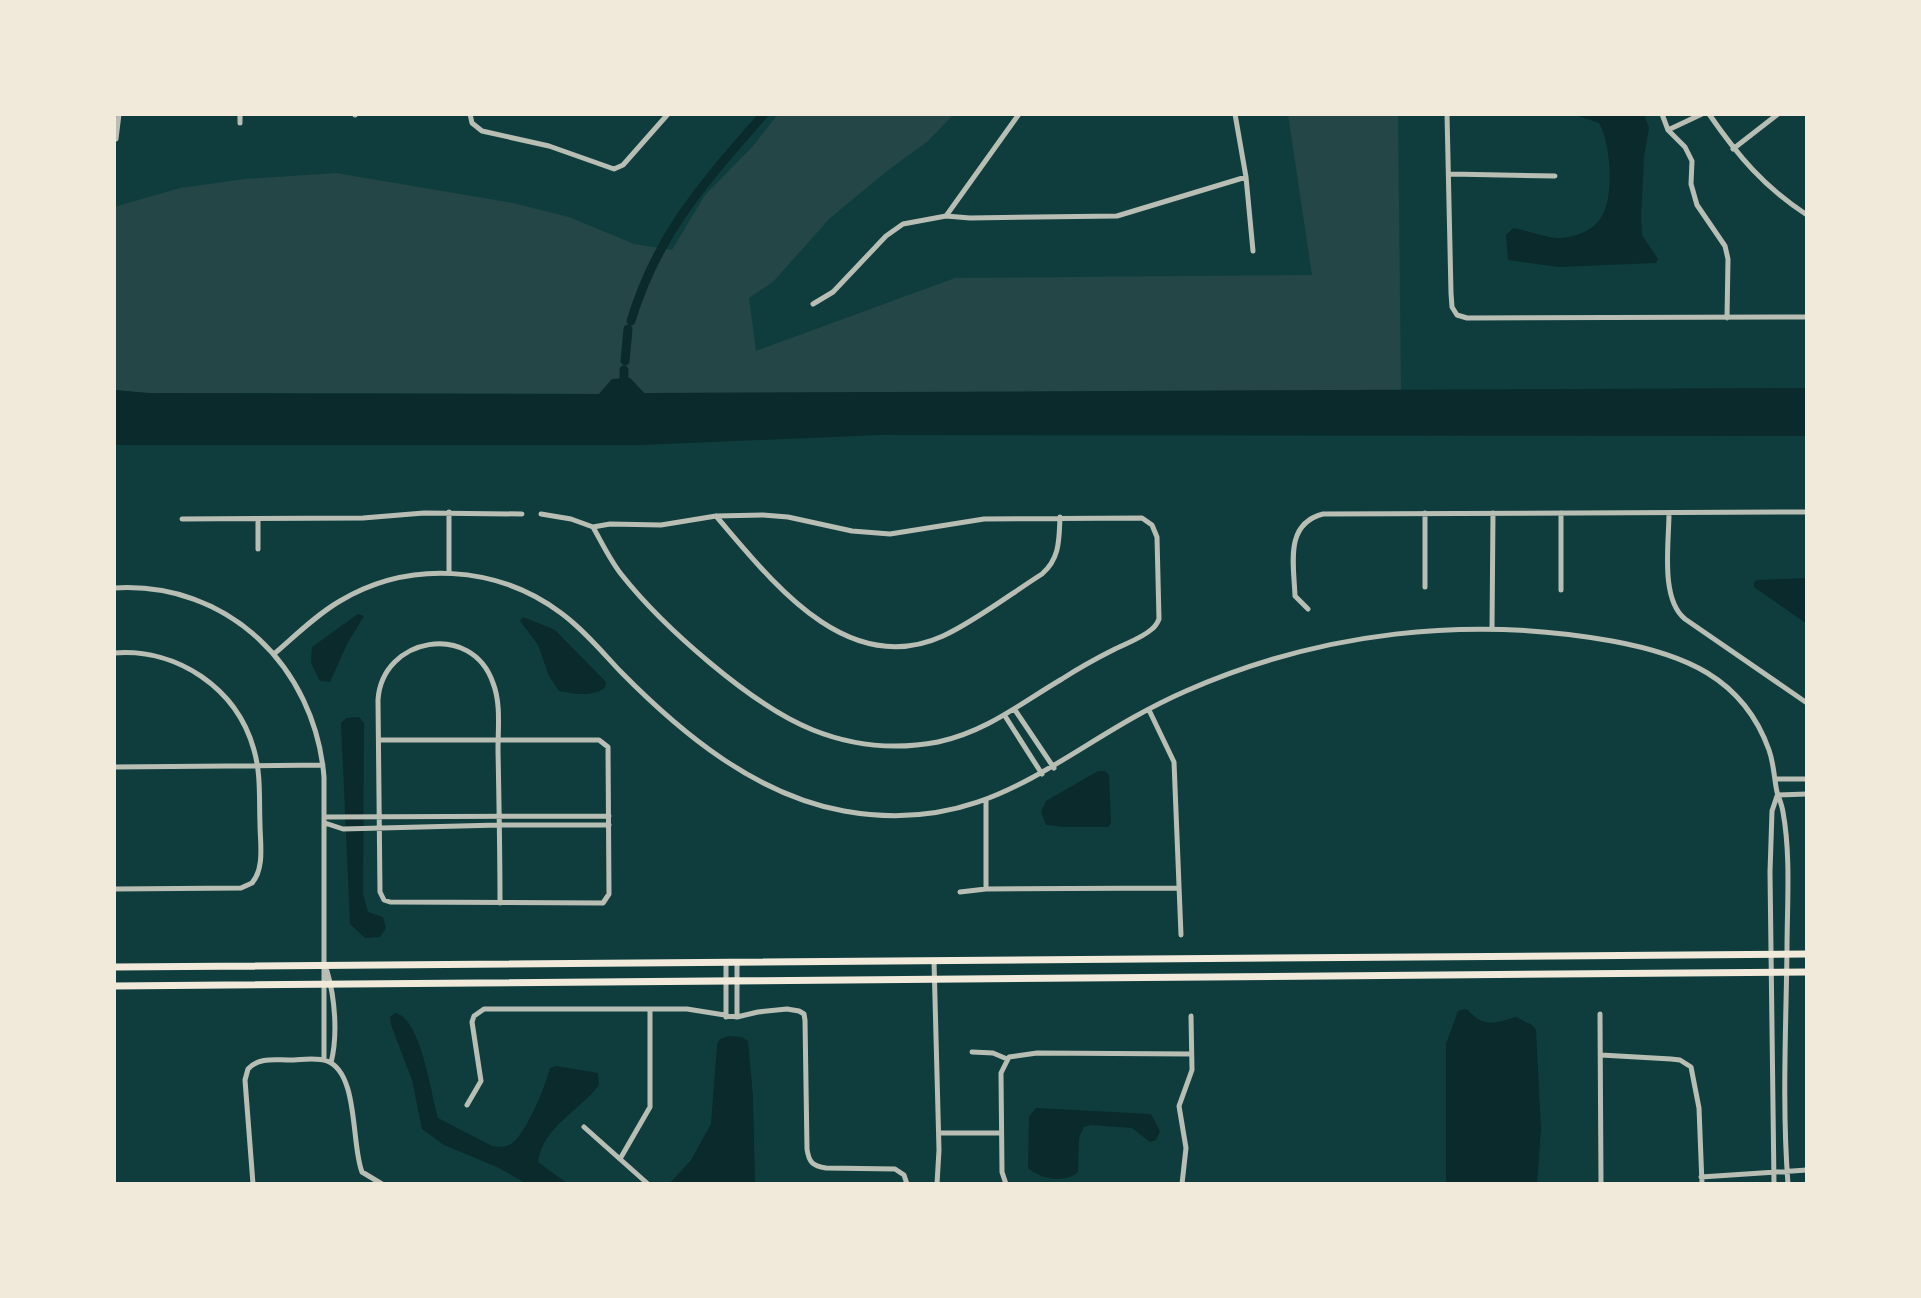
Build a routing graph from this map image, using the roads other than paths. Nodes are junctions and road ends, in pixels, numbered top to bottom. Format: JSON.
{"nodes":[{"id":1,"x":119,"y":114,"type":"edge"},
{"id":2,"x":240,"y":114,"type":"edge"},
{"id":3,"x":470,"y":114,"type":"edge"},
{"id":4,"x":668,"y":114,"type":"edge"},
{"id":5,"x":1019,"y":114,"type":"edge"},
{"id":6,"x":1235,"y":114,"type":"edge"},
{"id":7,"x":1447,"y":114,"type":"edge"},
{"id":8,"x":1662,"y":114,"type":"edge"},
{"id":9,"x":1702,"y":114,"type":"edge"},
{"id":10,"x":1709,"y":114,"type":"edge"},
{"id":11,"x":1778,"y":114,"type":"edge"},
{"id":12,"x":240,"y":123,"type":"dead end"},
{"id":13,"x":1668,"y":130,"type":"junction"},
{"id":14,"x":116,"y":139,"type":"dead end"},
{"id":15,"x":1733,"y":149,"type":"junction"},
{"id":16,"x":1450,"y":174,"type":"junction"},
{"id":17,"x":1555,"y":176,"type":"dead end"},
{"id":18,"x":1246,"y":177,"type":"junction"},
{"id":19,"x":1807,"y":215,"type":"edge"},
{"id":20,"x":946,"y":216,"type":"junction"},
{"id":21,"x":1253,"y":251,"type":"dead end"},
{"id":22,"x":813,"y":304,"type":"dead end"},
{"id":23,"x":1807,"y":317,"type":"edge"},
{"id":24,"x":1727,"y":318,"type":"junction"},
{"id":25,"x":449,"y":512,"type":"junction"},
{"id":26,"x":1807,"y":512,"type":"edge"},
{"id":27,"x":1425,"y":513,"type":"junction"},
{"id":28,"x":1493,"y":513,"type":"junction"},
{"id":29,"x":1561,"y":513,"type":"junction"},
{"id":30,"x":1669,"y":513,"type":"junction"},
{"id":31,"x":522,"y":514,"type":"dead end"},
{"id":32,"x":541,"y":514,"type":"dead end"},
{"id":33,"x":716,"y":516,"type":"junction"},
{"id":34,"x":1060,"y":517,"type":"junction"},
{"id":35,"x":182,"y":519,"type":"dead end"},
{"id":36,"x":258,"y":519,"type":"junction"},
{"id":37,"x":593,"y":527,"type":"junction"},
{"id":38,"x":258,"y":549,"type":"dead end"},
{"id":39,"x":449,"y":573,"type":"junction"},
{"id":40,"x":1425,"y":587,"type":"dead end"},
{"id":41,"x":114,"y":588,"type":"edge"},
{"id":42,"x":1561,"y":590,"type":"dead end"},
{"id":43,"x":1308,"y":609,"type":"dead end"},
{"id":44,"x":1492,"y":628,"type":"junction"},
{"id":45,"x":114,"y":653,"type":"edge"},
{"id":46,"x":274,"y":654,"type":"junction"},
{"id":47,"x":1807,"y":703,"type":"edge"},
{"id":48,"x":1015,"y":710,"type":"junction"},
{"id":49,"x":1149,"y":710,"type":"junction"},
{"id":50,"x":1005,"y":716,"type":"junction"},
{"id":51,"x":379,"y":740,"type":"junction"},
{"id":52,"x":498,"y":740,"type":"junction"},
{"id":53,"x":258,"y":765,"type":"junction"},
{"id":54,"x":323,"y":765,"type":"junction"},
{"id":55,"x":114,"y":767,"type":"edge"},
{"id":56,"x":1054,"y":768,"type":"junction"},
{"id":57,"x":1042,"y":774,"type":"junction"},
{"id":58,"x":1776,"y":779,"type":"junction"},
{"id":59,"x":1807,"y":779,"type":"edge"},
{"id":60,"x":1807,"y":794,"type":"edge"},
{"id":61,"x":1778,"y":795,"type":"junction"},
{"id":62,"x":986,"y":800,"type":"junction"},
{"id":63,"x":499,"y":816,"type":"junction"},
{"id":64,"x":609,"y":816,"type":"junction"},
{"id":65,"x":380,"y":817,"type":"junction"},
{"id":66,"x":325,"y":820,"type":"junction"},
{"id":67,"x":499,"y":825,"type":"junction"},
{"id":68,"x":609,"y":825,"type":"junction"},
{"id":69,"x":380,"y":829,"type":"junction"},
{"id":70,"x":1178,"y":888,"type":"junction"},
{"id":71,"x":114,"y":889,"type":"edge"},
{"id":72,"x":986,"y":889,"type":"junction"},
{"id":73,"x":960,"y":892,"type":"dead end"},
{"id":74,"x":500,"y":903,"type":"junction"},
{"id":75,"x":1181,"y":935,"type":"dead end"},
{"id":76,"x":1807,"y":954,"type":"edge"},
{"id":77,"x":1771,"y":955,"type":"junction"},
{"id":78,"x":1787,"y":955,"type":"junction"},
{"id":79,"x":934,"y":961,"type":"junction"},
{"id":80,"x":726,"y":962,"type":"junction"},
{"id":81,"x":737,"y":962,"type":"junction"},
{"id":82,"x":325,"y":966,"type":"junction"},
{"id":83,"x":114,"y":967,"type":"edge"},
{"id":84,"x":1807,"y":972,"type":"edge"},
{"id":85,"x":1771,"y":973,"type":"junction"},
{"id":86,"x":1787,"y":973,"type":"junction"},
{"id":87,"x":935,"y":980,"type":"junction"},
{"id":88,"x":726,"y":981,"type":"junction"},
{"id":89,"x":737,"y":981,"type":"junction"},
{"id":90,"x":328,"y":984,"type":"junction"},
{"id":91,"x":114,"y":986,"type":"edge"},
{"id":92,"x":650,"y":1009,"type":"junction"},
{"id":93,"x":1600,"y":1014,"type":"dead end"},
{"id":94,"x":1191,"y":1016,"type":"dead end"},
{"id":95,"x":726,"y":1017,"type":"junction"},
{"id":96,"x":737,"y":1017,"type":"junction"},
{"id":97,"x":972,"y":1052,"type":"dead end"},
{"id":98,"x":1191,"y":1054,"type":"junction"},
{"id":99,"x":1601,"y":1055,"type":"junction"},
{"id":100,"x":324,"y":1059,"type":"junction"},
{"id":101,"x":1007,"y":1059,"type":"junction"},
{"id":102,"x":331,"y":1063,"type":"junction"},
{"id":103,"x":467,"y":1105,"type":"dead end"},
{"id":104,"x":584,"y":1127,"type":"dead end"},
{"id":105,"x":939,"y":1133,"type":"junction"},
{"id":106,"x":1001,"y":1133,"type":"junction"},
{"id":107,"x":620,"y":1159,"type":"junction"},
{"id":108,"x":1807,"y":1170,"type":"edge"},
{"id":109,"x":1772,"y":1172,"type":"junction"},
{"id":110,"x":1787,"y":1172,"type":"junction"},
{"id":111,"x":1701,"y":1181,"type":"edge"},
{"id":112,"x":253,"y":1184,"type":"edge"},
{"id":113,"x":382,"y":1184,"type":"edge"},
{"id":114,"x":648,"y":1184,"type":"edge"},
{"id":115,"x":907,"y":1184,"type":"edge"},
{"id":116,"x":937,"y":1184,"type":"edge"},
{"id":117,"x":1006,"y":1184,"type":"edge"},
{"id":118,"x":1182,"y":1184,"type":"edge"},
{"id":119,"x":1601,"y":1184,"type":"edge"},
{"id":120,"x":1774,"y":1184,"type":"edge"},
{"id":121,"x":1788,"y":1184,"type":"edge"}],
"edges":[{"from":1,"to":14,"type":"street"},
{"from":2,"to":12,"type":"street"},
{"from":3,"to":4,"type":"street"},
{"from":5,"to":20,"type":"street"},
{"from":6,"to":18,"type":"street"},
{"from":7,"to":16,"type":"street"},
{"from":8,"to":13,"type":"street"},
{"from":9,"to":13,"type":"street"},
{"from":10,"to":15,"type":"street"},
{"from":11,"to":15,"type":"street"},
{"from":13,"to":24,"type":"street"},
{"from":15,"to":19,"type":"street"},
{"from":16,"to":17,"type":"street"},
{"from":16,"to":24,"type":"street"},
{"from":18,"to":20,"type":"street"},
{"from":18,"to":21,"type":"street"},
{"from":20,"to":22,"type":"street"},
{"from":23,"to":24,"type":"street"},
{"from":25,"to":31,"type":"street"},
{"from":25,"to":36,"type":"street"},
{"from":25,"to":39,"type":"street"},
{"from":26,"to":30,"type":"street"},
{"from":27,"to":28,"type":"street"},
{"from":27,"to":40,"type":"street"},
{"from":27,"to":43,"type":"street"},
{"from":28,"to":29,"type":"street"},
{"from":28,"to":44,"type":"street"},
{"from":29,"to":30,"type":"street"},
{"from":29,"to":42,"type":"street"},
{"from":30,"to":47,"type":"street"},
{"from":32,"to":37,"type":"street"},
{"from":33,"to":34,"type":"street"},
{"from":33,"to":34,"type":"street"},
{"from":33,"to":37,"type":"street"},
{"from":34,"to":48,"type":"street"},
{"from":35,"to":36,"type":"street"},
{"from":36,"to":38,"type":"street"},
{"from":37,"to":50,"type":"street"},
{"from":39,"to":46,"type":"street"},
{"from":39,"to":62,"type":"street"},
{"from":41,"to":46,"type":"street"},
{"from":44,"to":49,"type":"street"},
{"from":44,"to":58,"type":"street"},
{"from":45,"to":53,"type":"street"},
{"from":46,"to":54,"type":"street"},
{"from":48,"to":50,"type":"street"},
{"from":48,"to":56,"type":"street"},
{"from":49,"to":56,"type":"street"},
{"from":49,"to":70,"type":"street"},
{"from":50,"to":57,"type":"street"},
{"from":51,"to":52,"type":"street"},
{"from":51,"to":52,"type":"street"},
{"from":51,"to":65,"type":"street"},
{"from":52,"to":63,"type":"street"},
{"from":52,"to":64,"type":"street"},
{"from":53,"to":54,"type":"street"},
{"from":53,"to":55,"type":"street"},
{"from":53,"to":71,"type":"street"},
{"from":54,"to":66,"type":"street"},
{"from":56,"to":57,"type":"street"},
{"from":57,"to":62,"type":"street"},
{"from":58,"to":59,"type":"street"},
{"from":58,"to":61,"type":"street"},
{"from":60,"to":61,"type":"street"},
{"from":61,"to":77,"type":"street"},
{"from":61,"to":78,"type":"street"},
{"from":62,"to":72,"type":"street"},
{"from":63,"to":64,"type":"street"},
{"from":63,"to":65,"type":"street"},
{"from":63,"to":67,"type":"street"},
{"from":64,"to":68,"type":"street"},
{"from":65,"to":66,"type":"street"},
{"from":65,"to":69,"type":"street"},
{"from":66,"to":69,"type":"street"},
{"from":66,"to":82,"type":"street"},
{"from":67,"to":68,"type":"street"},
{"from":67,"to":69,"type":"street"},
{"from":67,"to":74,"type":"street"},
{"from":68,"to":74,"type":"street"},
{"from":69,"to":74,"type":"street"},
{"from":70,"to":72,"type":"street"},
{"from":70,"to":75,"type":"street"},
{"from":72,"to":73,"type":"street"},
{"from":76,"to":78,"type":"main road"},
{"from":77,"to":78,"type":"main road"},
{"from":77,"to":79,"type":"main road"},
{"from":77,"to":85,"type":"street"},
{"from":78,"to":86,"type":"street"},
{"from":79,"to":81,"type":"main road"},
{"from":79,"to":87,"type":"street"},
{"from":80,"to":81,"type":"main road"},
{"from":80,"to":82,"type":"main road"},
{"from":80,"to":88,"type":"street"},
{"from":81,"to":89,"type":"street"},
{"from":82,"to":83,"type":"main road"},
{"from":82,"to":90,"type":"street"},
{"from":84,"to":86,"type":"main road"},
{"from":85,"to":86,"type":"main road"},
{"from":85,"to":87,"type":"main road"},
{"from":85,"to":109,"type":"street"},
{"from":86,"to":110,"type":"street"},
{"from":87,"to":89,"type":"main road"},
{"from":87,"to":105,"type":"street"},
{"from":88,"to":89,"type":"main road"},
{"from":88,"to":90,"type":"main road"},
{"from":88,"to":95,"type":"street"},
{"from":89,"to":96,"type":"street"},
{"from":90,"to":91,"type":"main road"},
{"from":90,"to":100,"type":"street"},
{"from":90,"to":102,"type":"street"},
{"from":92,"to":95,"type":"street"},
{"from":92,"to":103,"type":"street"},
{"from":92,"to":107,"type":"street"},
{"from":93,"to":99,"type":"street"},
{"from":94,"to":98,"type":"street"},
{"from":95,"to":96,"type":"street"},
{"from":96,"to":115,"type":"street"},
{"from":97,"to":101,"type":"street"},
{"from":98,"to":101,"type":"street"},
{"from":98,"to":118,"type":"street"},
{"from":99,"to":111,"type":"street"},
{"from":99,"to":119,"type":"street"},
{"from":100,"to":102,"type":"street"},
{"from":100,"to":112,"type":"street"},
{"from":101,"to":106,"type":"street"},
{"from":102,"to":113,"type":"street"},
{"from":104,"to":107,"type":"street"},
{"from":105,"to":106,"type":"street"},
{"from":105,"to":116,"type":"street"},
{"from":106,"to":117,"type":"street"},
{"from":107,"to":114,"type":"street"},
{"from":108,"to":110,"type":"street"},
{"from":109,"to":110,"type":"street"},
{"from":109,"to":111,"type":"street"},
{"from":109,"to":120,"type":"street"},
{"from":110,"to":121,"type":"street"}]}
